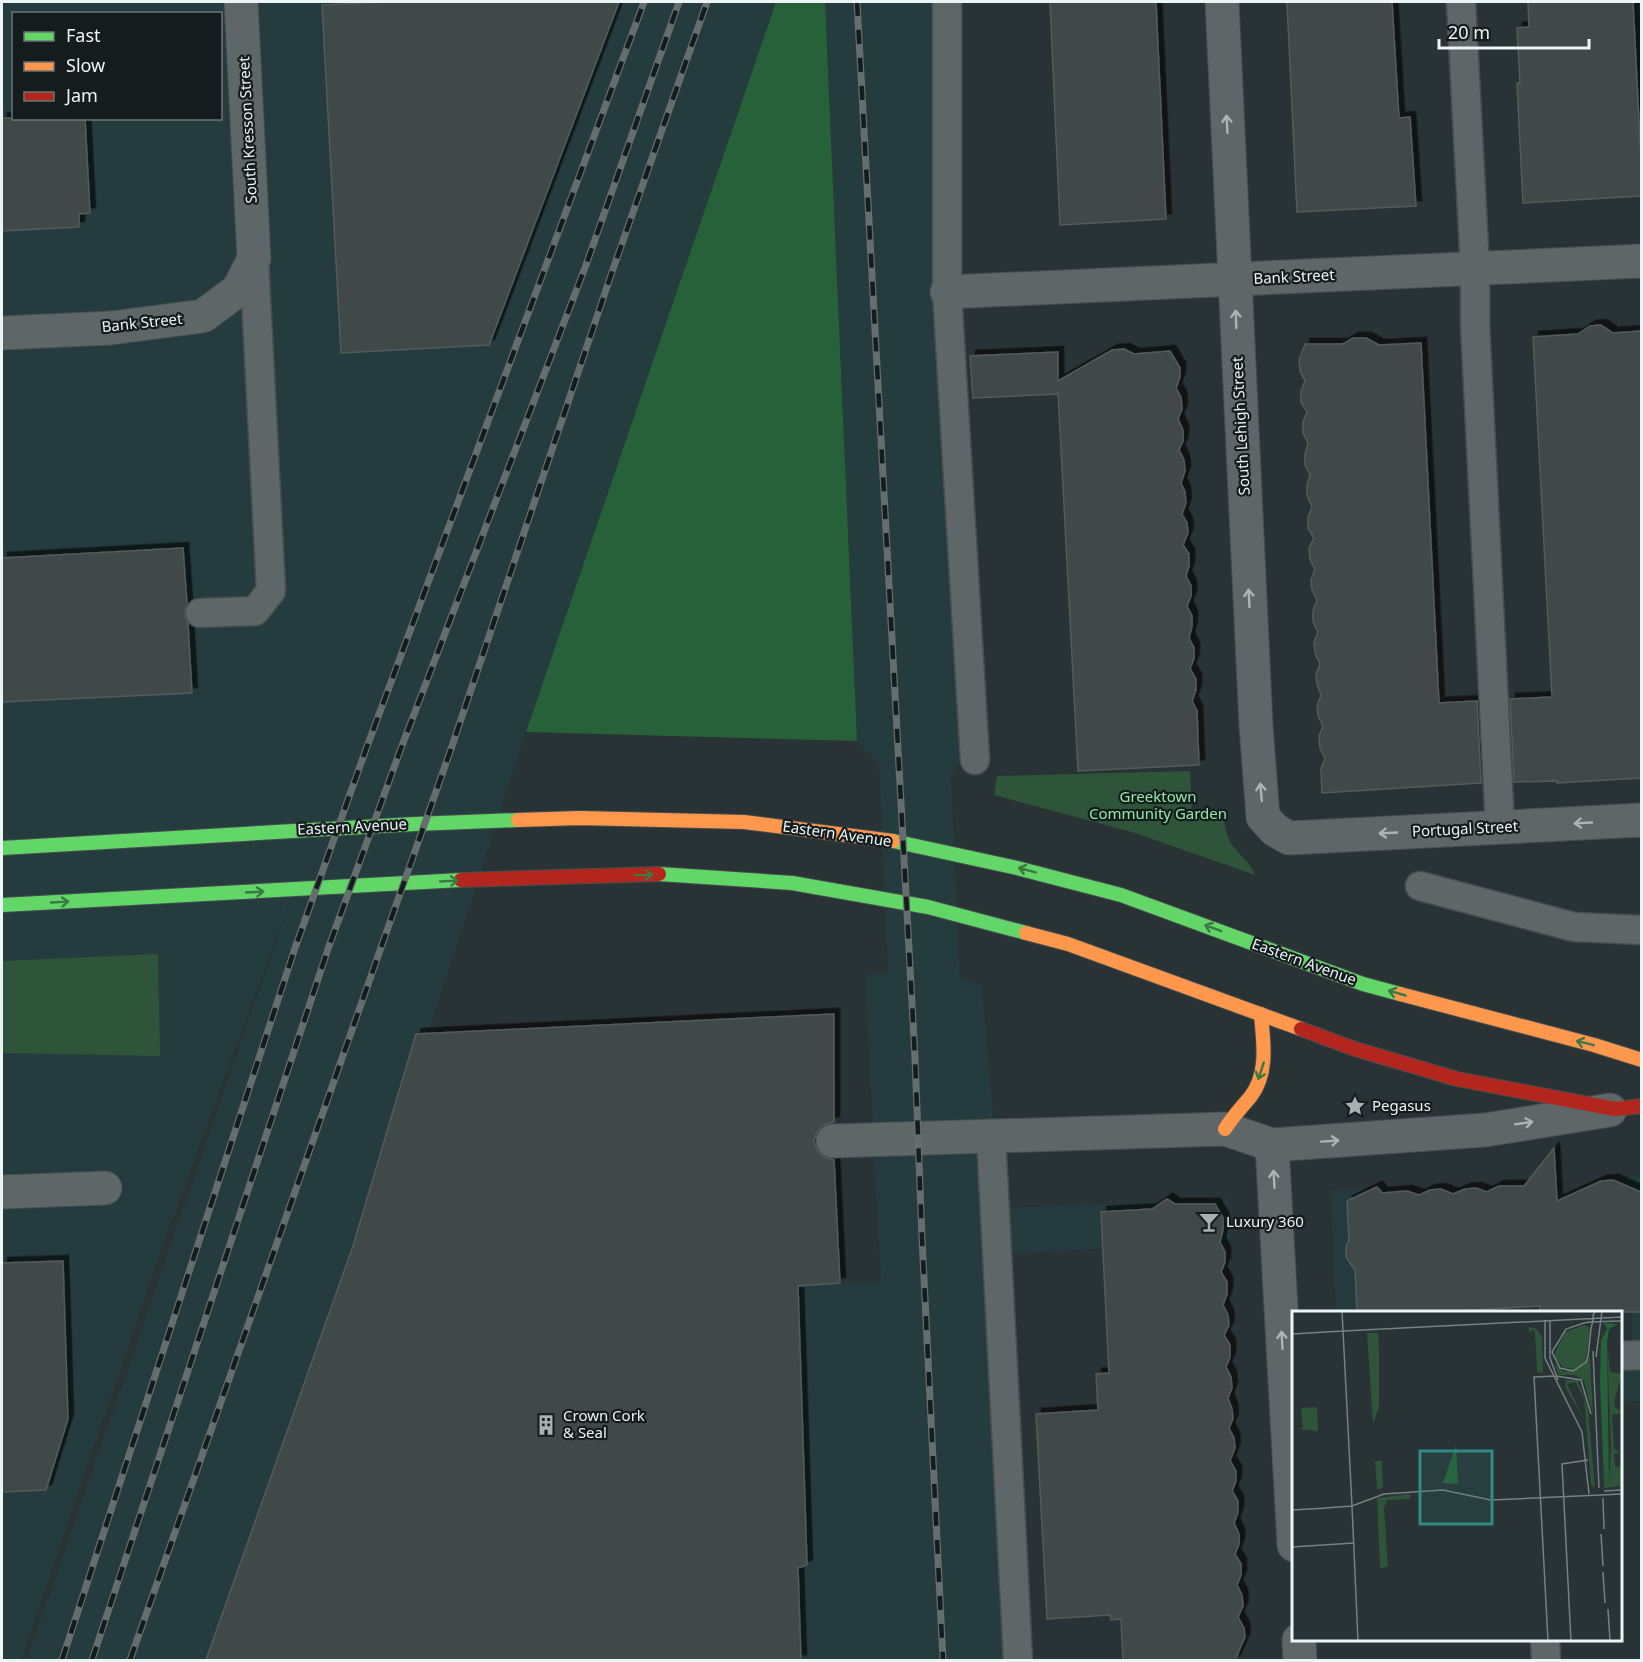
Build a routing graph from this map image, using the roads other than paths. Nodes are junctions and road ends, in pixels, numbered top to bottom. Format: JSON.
{"nodes":[{"id":1,"x":241,"y":2,"type":"edge"},
{"id":2,"x":947,"y":2,"type":"edge"},
{"id":3,"x":1222,"y":2,"type":"edge"},
{"id":4,"x":1461,"y":2,"type":"edge"},
{"id":5,"x":254,"y":259,"type":"junction"},
{"id":6,"x":1641,"y":261,"type":"edge"},
{"id":7,"x":1475,"y":268,"type":"junction"},
{"id":8,"x":1234,"y":280,"type":"junction"},
{"id":9,"x":947,"y":292,"type":"junction"},
{"id":10,"x":2,"y":333,"type":"edge"},
{"id":11,"x":200,"y":613,"type":"dead end"},
{"id":12,"x":975,"y":760,"type":"dead end"},
{"id":13,"x":1641,"y":820,"type":"edge"},
{"id":14,"x":1500,"y":827,"type":"junction"},
{"id":15,"x":1289,"y":838,"type":"joint"},
{"id":16,"x":2,"y":848,"type":"edge"},
{"id":17,"x":1420,"y":886,"type":"dead end"},
{"id":18,"x":2,"y":905,"type":"edge"},
{"id":19,"x":1641,"y":930,"type":"edge"},
{"id":20,"x":1261,"y":1014,"type":"junction"},
{"id":21,"x":1641,"y":1060,"type":"edge"},
{"id":22,"x":1628,"y":1108,"type":"edge"},
{"id":23,"x":1225,"y":1129,"type":"junction"},
{"id":24,"x":991,"y":1136,"type":"junction"},
{"id":25,"x":833,"y":1141,"type":"dead end"},
{"id":26,"x":1272,"y":1146,"type":"junction"},
{"id":27,"x":105,"y":1188,"type":"dead end"},
{"id":28,"x":2,"y":1192,"type":"edge"},
{"id":29,"x":1641,"y":1355,"type":"edge"},
{"id":30,"x":1622,"y":1356,"type":"edge"},
{"id":31,"x":1289,"y":1372,"type":"edge"},
{"id":32,"x":1292,"y":1502,"type":"edge"},
{"id":33,"x":1299,"y":1641,"type":"edge"},
{"id":34,"x":1545,"y":1641,"type":"edge"},
{"id":35,"x":1018,"y":1660,"type":"edge"},
{"id":36,"x":1300,"y":1660,"type":"edge"},
{"id":37,"x":1546,"y":1660,"type":"edge"}],
"edges":[{"from":1,"to":5,"type":"street","name":"South Kresson Street"},
{"from":2,"to":9,"type":"lane"},
{"from":8,"to":3,"type":"street","name":"South Lehigh Street","one_way":true},
{"from":4,"to":7,"type":"lane"},
{"from":5,"to":10,"type":"street","name":"Bank Street"},
{"from":5,"to":11,"type":"lane"},
{"from":6,"to":7,"type":"street","name":"Bank Street"},
{"from":7,"to":8,"type":"street","name":"Bank Street"},
{"from":7,"to":14,"type":"lane"},
{"from":8,"to":9,"type":"street","name":"Bank Street"},
{"from":15,"to":8,"type":"street","name":"South Lehigh Street","one_way":true},
{"from":9,"to":12,"type":"lane"},
{"from":13,"to":14,"type":"street","name":"Portugal Street","one_way":true},
{"from":14,"to":15,"type":"street","name":"Portugal Street","one_way":true},
{"from":21,"to":16,"type":"main road","name":"Eastern Avenue","one_way":true},
{"from":17,"to":19,"type":"lane"},
{"from":18,"to":20,"type":"main road","one_way":true},
{"from":20,"to":22,"type":"main road"},
{"from":20,"to":23,"type":"main road","one_way":true},
{"from":26,"to":22,"type":"street","one_way":true},
{"from":23,"to":24,"type":"street"},
{"from":23,"to":26,"type":"street"},
{"from":24,"to":25,"type":"street"},
{"from":24,"to":35,"type":"lane"},
{"from":31,"to":26,"type":"street","one_way":true},
{"from":27,"to":28,"type":"street"},
{"from":29,"to":30,"type":"lane"},
{"from":31,"to":32,"type":"street"},
{"from":33,"to":36,"type":"street"},
{"from":34,"to":37,"type":"lane"}]}
